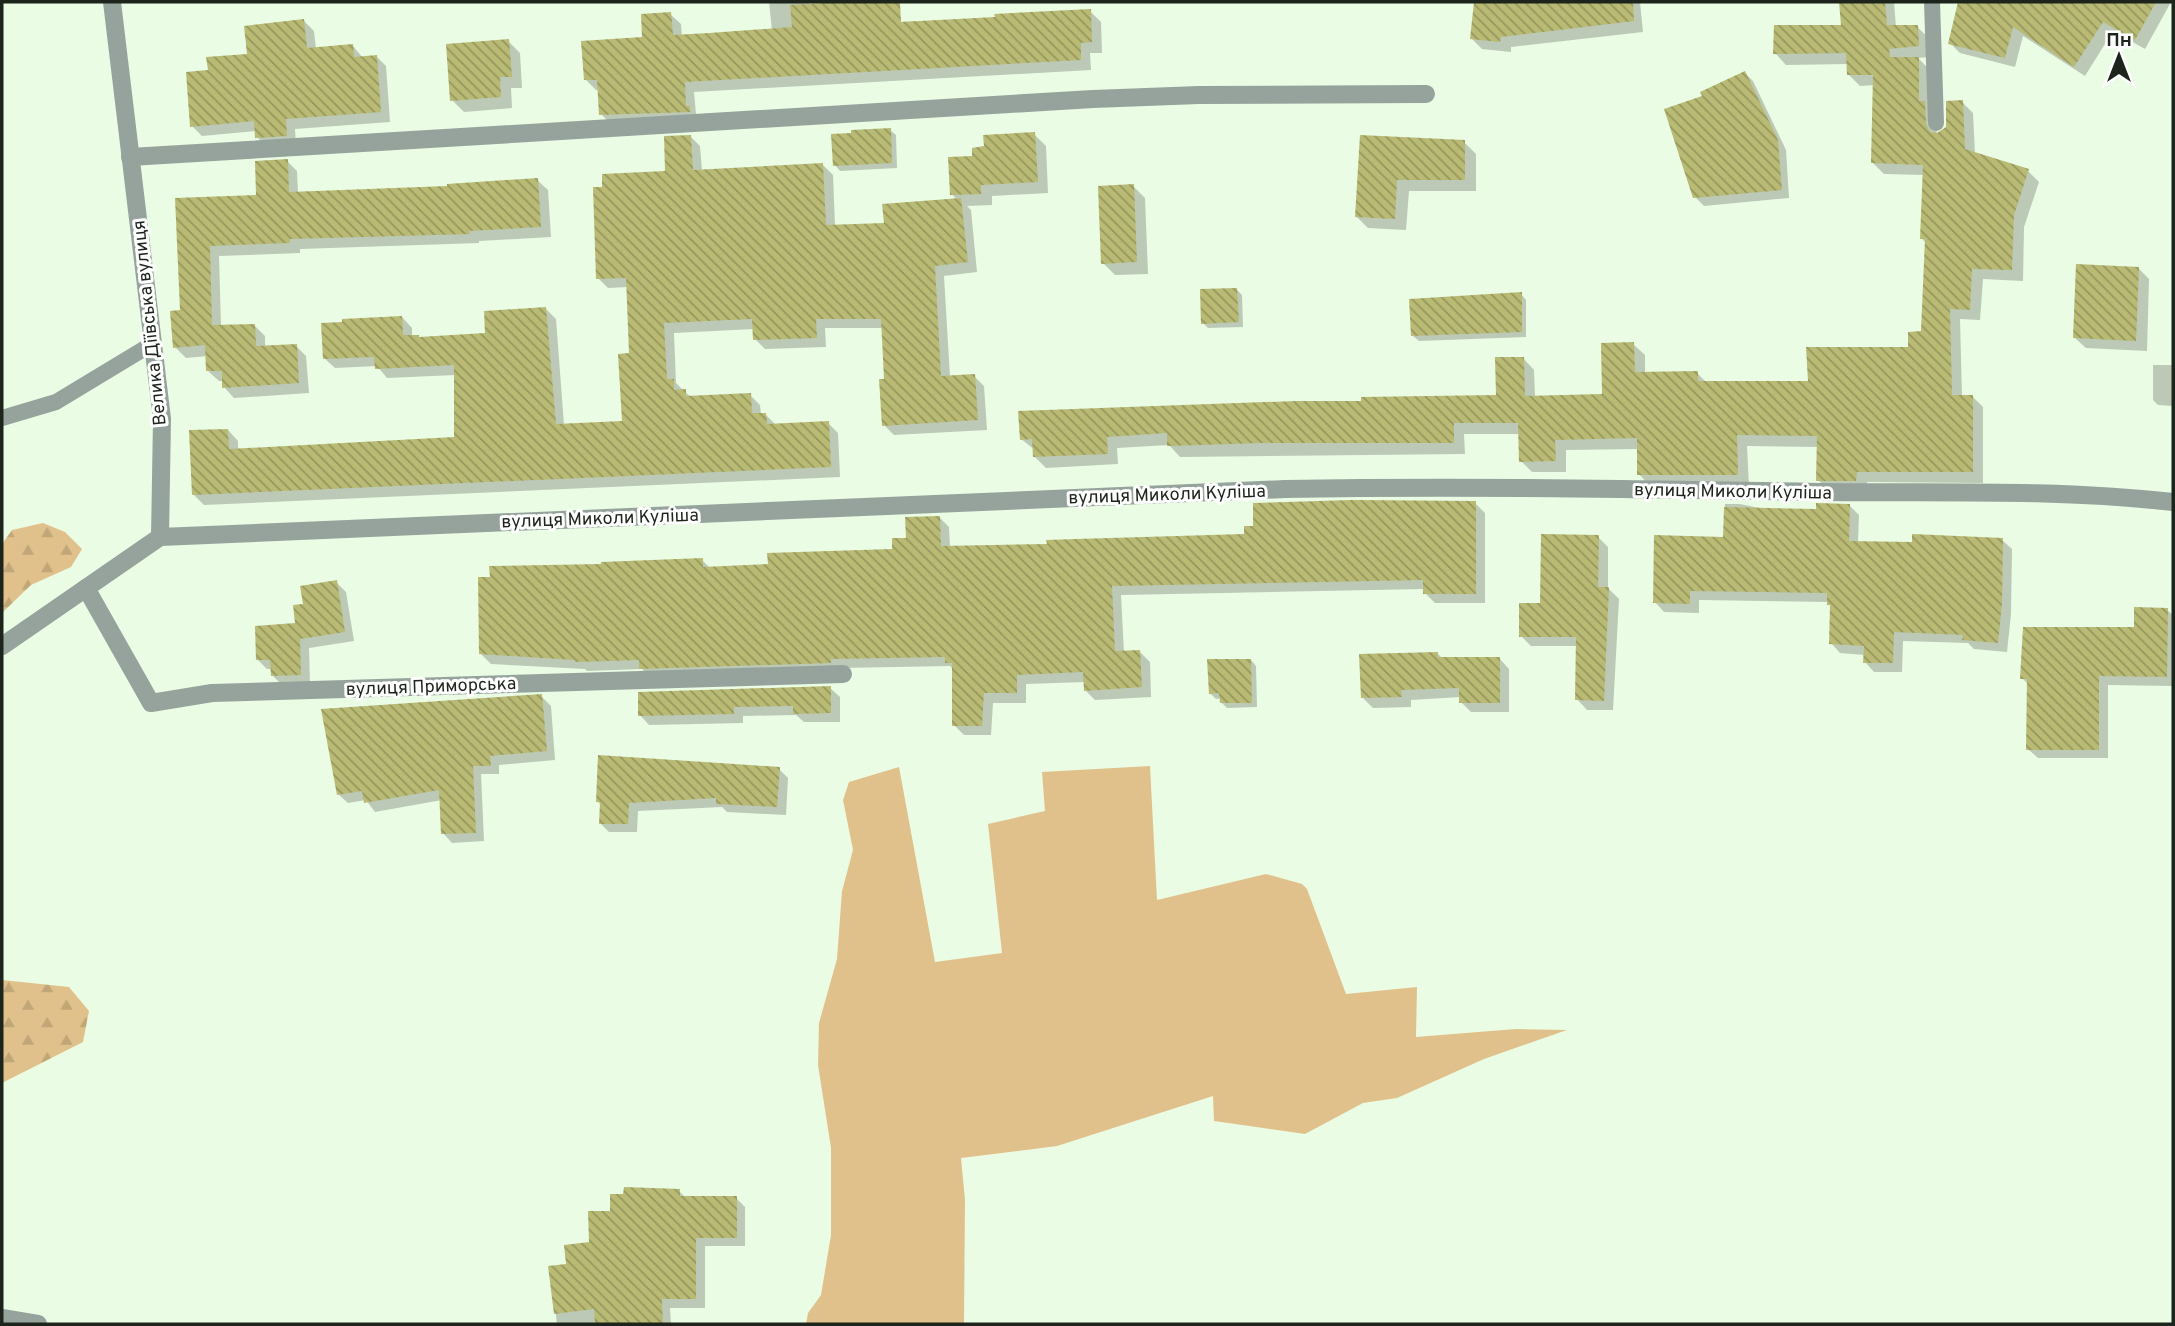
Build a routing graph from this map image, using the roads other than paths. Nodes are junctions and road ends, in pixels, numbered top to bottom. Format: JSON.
{"nodes":[{"id":1,"x":112,"y":2,"type":"edge"},
{"id":2,"x":1932,"y":2,"type":"edge"},
{"id":3,"x":1426,"y":94,"type":"dead end"},
{"id":4,"x":1936,"y":122,"type":"dead end"},
{"id":5,"x":130,"y":157,"type":"junction"},
{"id":6,"x":152,"y":344,"type":"junction"},
{"id":7,"x":2,"y":418,"type":"edge"},
{"id":8,"x":2173,"y":502,"type":"edge"},
{"id":9,"x":160,"y":537,"type":"junction"},
{"id":10,"x":86,"y":588,"type":"junction"},
{"id":11,"x":2,"y":646,"type":"edge"},
{"id":12,"x":843,"y":674,"type":"dead end"},
{"id":13,"x":2,"y":1318,"type":"edge"},
{"id":14,"x":38,"y":1324,"type":"edge"}],
"edges":[{"from":1,"to":5,"type":"street","name":"Велика Діївська вулиця"},
{"from":2,"to":4,"type":"lane"},
{"from":3,"to":5,"type":"street"},
{"from":5,"to":6,"type":"street","name":"Велика Діївська вулиця"},
{"from":6,"to":7,"type":"lane"},
{"from":6,"to":9,"type":"street","name":"Велика Діївська вулиця"},
{"from":8,"to":9,"type":"street","name":"вулиця Миколи Куліша"},
{"from":9,"to":10,"type":"street"},
{"from":10,"to":11,"type":"street"},
{"from":10,"to":12,"type":"street","name":"вулиця Приморська"},
{"from":13,"to":14,"type":"street"}]}
